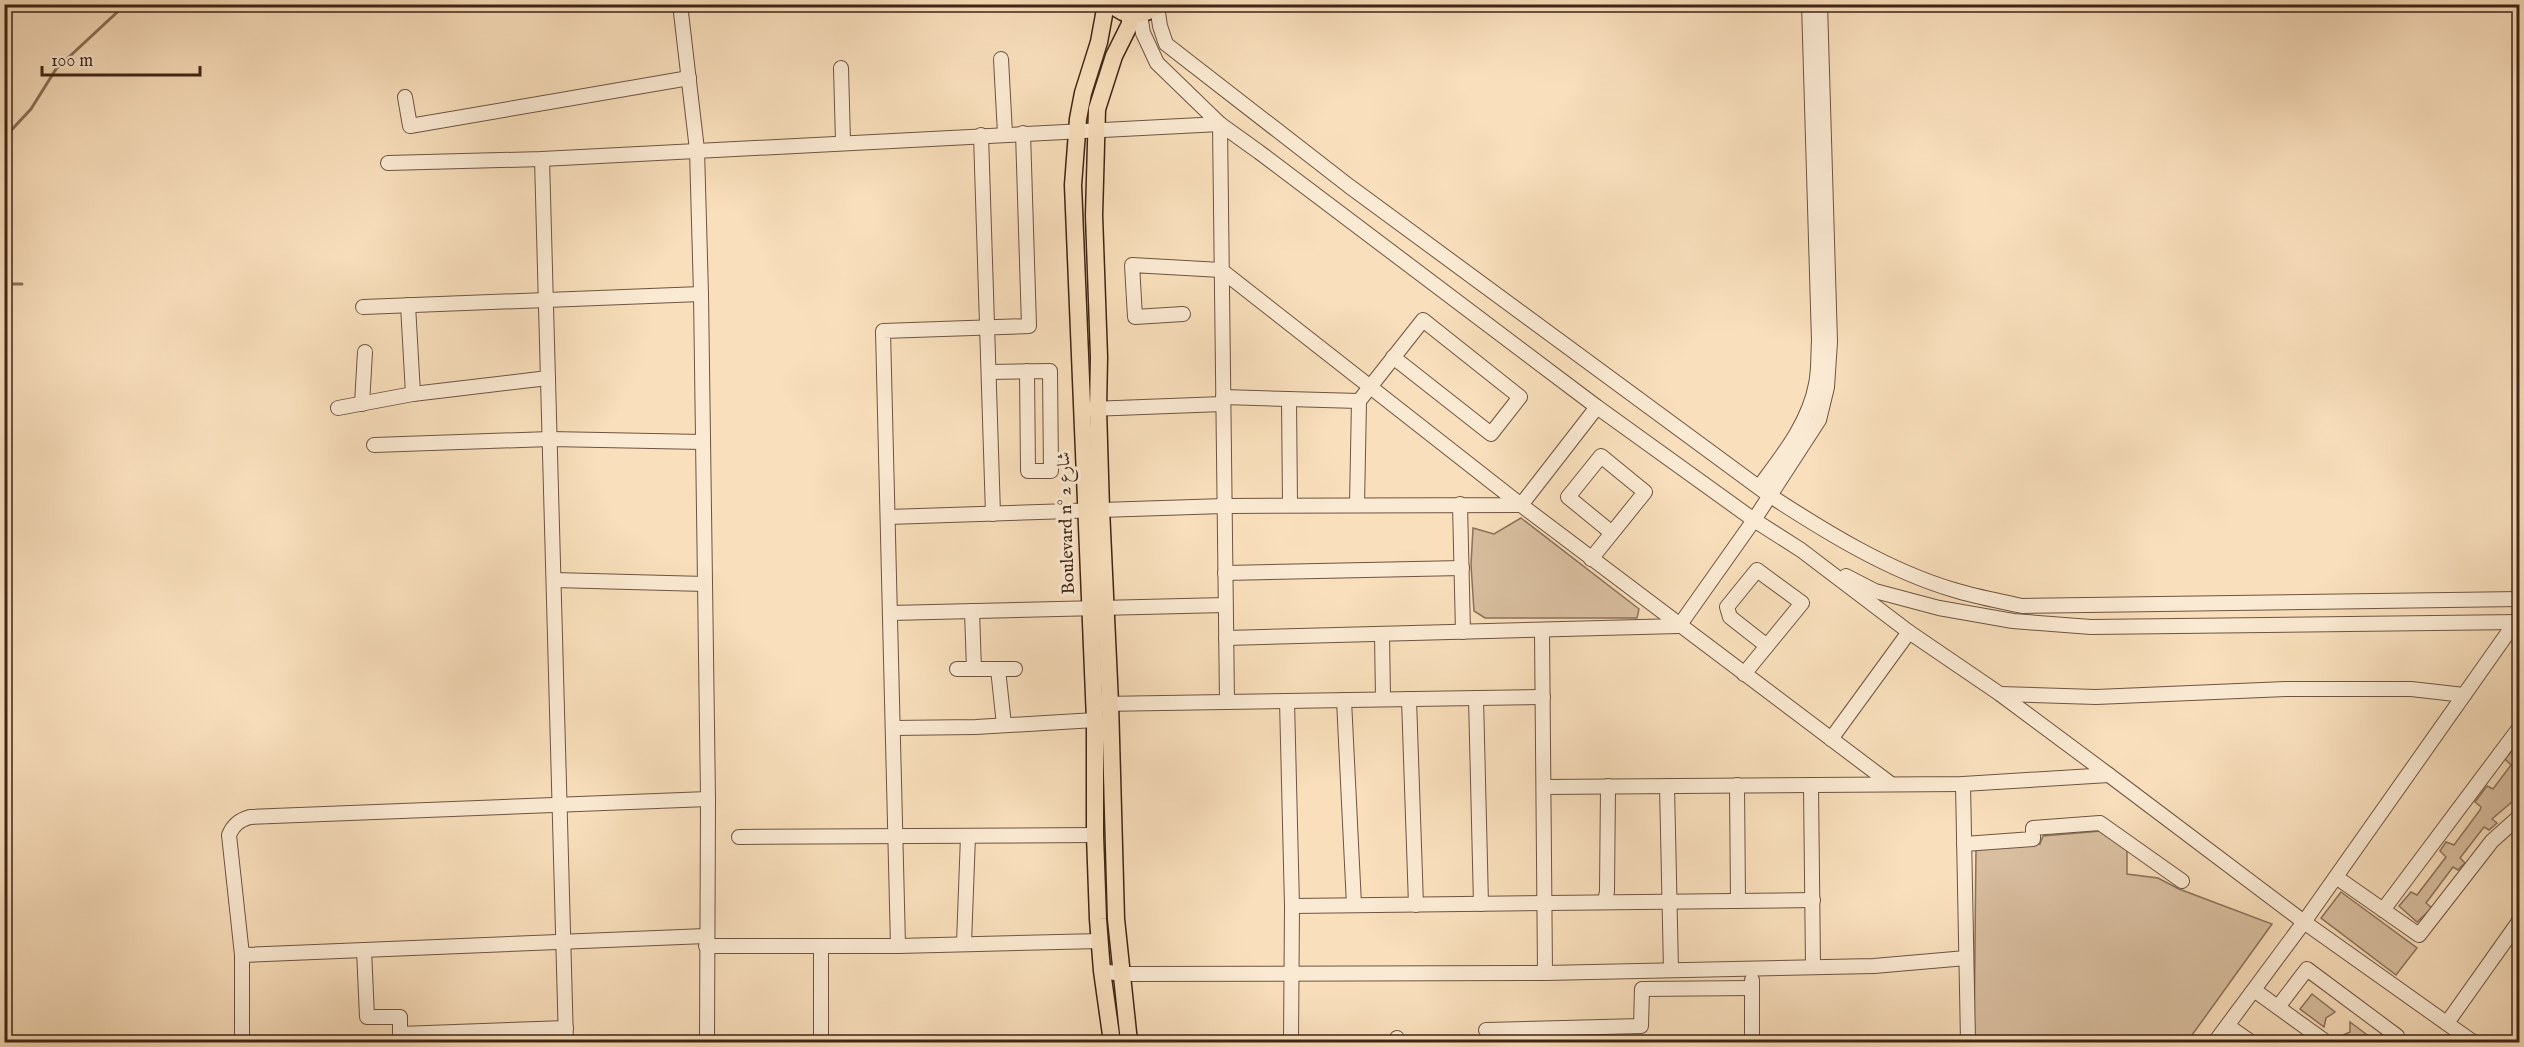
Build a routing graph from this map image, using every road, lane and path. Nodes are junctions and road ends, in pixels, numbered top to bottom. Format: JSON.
{"nodes":[{"id":1,"x":680,"y":4,"type":"edge"},
{"id":2,"x":1106,"y":4,"type":"edge"},
{"id":3,"x":1112,"y":4,"type":"edge"},
{"id":4,"x":1809,"y":4,"type":"edge"},
{"id":5,"x":1820,"y":4,"type":"edge"},
{"id":6,"x":1158,"y":5,"type":"edge"},
{"id":7,"x":1135,"y":15,"type":"junction"},
{"id":8,"x":1001,"y":59,"type":"dead end"},
{"id":9,"x":841,"y":68,"type":"dead end"},
{"id":10,"x":689,"y":78,"type":"junction"},
{"id":11,"x":405,"y":97,"type":"dead end"},
{"id":12,"x":1220,"y":124,"type":"junction"},
{"id":13,"x":1076,"y":130,"type":"junction"},
{"id":14,"x":1094,"y":130,"type":"junction"},
{"id":15,"x":1023,"y":133,"type":"junction"},
{"id":16,"x":1005,"y":134,"type":"junction"},
{"id":17,"x":981,"y":135,"type":"junction"},
{"id":18,"x":843,"y":142,"type":"junction"},
{"id":19,"x":697,"y":150,"type":"junction"},
{"id":20,"x":542,"y":159,"type":"junction"},
{"id":21,"x":388,"y":163,"type":"dead end"},
{"id":22,"x":1221,"y":270,"type":"junction"},
{"id":23,"x":701,"y":294,"type":"junction"},
{"id":24,"x":546,"y":300,"type":"junction"},
{"id":25,"x":408,"y":305,"type":"junction"},
{"id":26,"x":363,"y":307,"type":"dead end"},
{"id":27,"x":1183,"y":314,"type":"dead end"},
{"id":28,"x":987,"y":327,"type":"junction"},
{"id":29,"x":365,"y":352,"type":"dead end"},
{"id":30,"x":1393,"y":357,"type":"junction"},
{"id":31,"x":1027,"y":371,"type":"junction"},
{"id":32,"x":989,"y":372,"type":"junction"},
{"id":33,"x":548,"y":378,"type":"junction"},
{"id":34,"x":1370,"y":387,"type":"junction"},
{"id":35,"x":413,"y":394,"type":"junction"},
{"id":36,"x":1289,"y":399,"type":"junction"},
{"id":37,"x":1223,"y":400,"type":"junction"},
{"id":38,"x":1359,"y":401,"type":"junction"},
{"id":39,"x":362,"y":404,"type":"junction"},
{"id":40,"x":1598,"y":407,"type":"junction"},
{"id":41,"x":339,"y":408,"type":"dead end"},
{"id":42,"x":1090,"y":409,"type":"junction"},
{"id":43,"x":550,"y":440,"type":"junction"},
{"id":44,"x":703,"y":442,"type":"junction"},
{"id":45,"x":374,"y":445,"type":"dead end"},
{"id":46,"x":1764,"y":491,"type":"junction"},
{"id":47,"x":1460,"y":504,"type":"junction"},
{"id":48,"x":1290,"y":505,"type":"junction"},
{"id":49,"x":1357,"y":505,"type":"junction"},
{"id":50,"x":1521,"y":505,"type":"junction"},
{"id":51,"x":1224,"y":506,"type":"junction"},
{"id":52,"x":1093,"y":509,"type":"junction"},
{"id":53,"x":993,"y":514,"type":"junction"},
{"id":54,"x":888,"y":517,"type":"junction"},
{"id":55,"x":1754,"y":520,"type":"junction"},
{"id":56,"x":1612,"y":533,"type":"junction"},
{"id":57,"x":1591,"y":559,"type":"junction"},
{"id":58,"x":1815,"y":560,"type":"junction"},
{"id":59,"x":1462,"y":568,"type":"junction"},
{"id":60,"x":1225,"y":573,"type":"junction"},
{"id":61,"x":554,"y":580,"type":"junction"},
{"id":62,"x":705,"y":584,"type":"junction"},
{"id":63,"x":2520,"y":599,"type":"edge"},
{"id":64,"x":1226,"y":605,"type":"junction"},
{"id":65,"x":1097,"y":608,"type":"junction"},
{"id":66,"x":972,"y":611,"type":"junction"},
{"id":67,"x":890,"y":613,"type":"junction"},
{"id":68,"x":2518,"y":620,"type":"edge"},
{"id":69,"x":1679,"y":626,"type":"junction"},
{"id":70,"x":1542,"y":630,"type":"junction"},
{"id":71,"x":1463,"y":632,"type":"junction"},
{"id":72,"x":1909,"y":632,"type":"junction"},
{"id":73,"x":1382,"y":634,"type":"junction"},
{"id":74,"x":1226,"y":638,"type":"junction"},
{"id":75,"x":1767,"y":646,"type":"junction"},
{"id":76,"x":957,"y":669,"type":"dead end"},
{"id":77,"x":974,"y":669,"type":"junction"},
{"id":78,"x":998,"y":669,"type":"junction"},
{"id":79,"x":1015,"y":669,"type":"dead end"},
{"id":80,"x":1744,"y":674,"type":"junction"},
{"id":81,"x":2000,"y":694,"type":"junction"},
{"id":82,"x":2464,"y":695,"type":"junction"},
{"id":83,"x":1543,"y":697,"type":"junction"},
{"id":84,"x":1476,"y":698,"type":"junction"},
{"id":85,"x":1383,"y":699,"type":"junction"},
{"id":86,"x":1409,"y":699,"type":"junction"},
{"id":87,"x":1344,"y":700,"type":"junction"},
{"id":88,"x":1287,"y":701,"type":"junction"},
{"id":89,"x":1227,"y":702,"type":"junction"},
{"id":90,"x":1099,"y":709,"type":"junction"},
{"id":91,"x":1004,"y":725,"type":"junction"},
{"id":92,"x":2520,"y":727,"type":"edge"},
{"id":93,"x":893,"y":728,"type":"junction"},
{"id":94,"x":1831,"y":739,"type":"junction"},
{"id":95,"x":2109,"y":775,"type":"junction"},
{"id":96,"x":1891,"y":784,"type":"junction"},
{"id":97,"x":1963,"y":784,"type":"junction"},
{"id":98,"x":1737,"y":785,"type":"junction"},
{"id":99,"x":1812,"y":785,"type":"junction"},
{"id":100,"x":1608,"y":786,"type":"junction"},
{"id":101,"x":1667,"y":786,"type":"junction"},
{"id":102,"x":1544,"y":787,"type":"junction"},
{"id":103,"x":708,"y":799,"type":"junction"},
{"id":104,"x":560,"y":804,"type":"junction"},
{"id":105,"x":2520,"y":816,"type":"edge"},
{"id":106,"x":1095,"y":835,"type":"junction"},
{"id":107,"x":896,"y":836,"type":"junction"},
{"id":108,"x":968,"y":836,"type":"junction"},
{"id":109,"x":739,"y":837,"type":"dead end"},
{"id":110,"x":1964,"y":844,"type":"junction"},
{"id":111,"x":2336,"y":877,"type":"junction"},
{"id":112,"x":2182,"y":881,"type":"dead end"},
{"id":113,"x":1813,"y":900,"type":"junction"},
{"id":114,"x":1738,"y":901,"type":"junction"},
{"id":115,"x":1605,"y":902,"type":"junction"},
{"id":116,"x":1668,"y":902,"type":"junction"},
{"id":117,"x":1545,"y":903,"type":"junction"},
{"id":118,"x":1481,"y":904,"type":"junction"},
{"id":119,"x":1354,"y":905,"type":"junction"},
{"id":120,"x":1416,"y":905,"type":"junction"},
{"id":121,"x":1292,"y":906,"type":"junction"},
{"id":122,"x":2383,"y":910,"type":"junction"},
{"id":123,"x":2520,"y":920,"type":"edge"},
{"id":124,"x":2304,"y":922,"type":"junction"},
{"id":125,"x":564,"y":941,"type":"junction"},
{"id":126,"x":706,"y":941,"type":"junction"},
{"id":127,"x":1100,"y":941,"type":"junction"},
{"id":128,"x":964,"y":943,"type":"junction"},
{"id":129,"x":821,"y":946,"type":"junction"},
{"id":130,"x":898,"y":946,"type":"junction"},
{"id":131,"x":364,"y":950,"type":"junction"},
{"id":132,"x":242,"y":955,"type":"junction"},
{"id":133,"x":1966,"y":958,"type":"junction"},
{"id":134,"x":1813,"y":967,"type":"junction"},
{"id":135,"x":1752,"y":968,"type":"junction"},
{"id":136,"x":1671,"y":970,"type":"junction"},
{"id":137,"x":1102,"y":971,"type":"junction"},
{"id":138,"x":1545,"y":973,"type":"junction"},
{"id":139,"x":1122,"y":974,"type":"junction"},
{"id":140,"x":1292,"y":974,"type":"junction"},
{"id":141,"x":1752,"y":988,"type":"junction"},
{"id":142,"x":2254,"y":990,"type":"junction"},
{"id":143,"x":2278,"y":1007,"type":"junction"},
{"id":144,"x":2447,"y":1023,"type":"junction"},
{"id":145,"x":2228,"y":1026,"type":"junction"},
{"id":146,"x":566,"y":1028,"type":"junction"},
{"id":147,"x":1486,"y":1030,"type":"dead end"},
{"id":148,"x":1569,"y":1036,"type":"edge"},
{"id":149,"x":400,"y":1038,"type":"edge"},
{"id":150,"x":242,"y":1042,"type":"edge"},
{"id":151,"x":566,"y":1042,"type":"edge"},
{"id":152,"x":707,"y":1042,"type":"edge"},
{"id":153,"x":821,"y":1042,"type":"edge"},
{"id":154,"x":1112,"y":1042,"type":"edge"},
{"id":155,"x":1130,"y":1042,"type":"edge"},
{"id":156,"x":1291,"y":1042,"type":"edge"},
{"id":157,"x":1752,"y":1042,"type":"edge"},
{"id":158,"x":1968,"y":1042,"type":"edge"},
{"id":159,"x":2215,"y":1042,"type":"edge"},
{"id":160,"x":2251,"y":1042,"type":"edge"},
{"id":161,"x":2326,"y":1042,"type":"edge"},
{"id":162,"x":2392,"y":1042,"type":"edge"},
{"id":163,"x":2473,"y":1042,"type":"edge"}],
"edges":[{"from":1,"to":10,"type":"street"},
{"from":2,"to":13,"type":"main road","name":"Boulevard n° شارع 2"},
{"from":3,"to":7,"type":"main road"},
{"from":4,"to":46,"type":"street"},
{"from":5,"to":46,"type":"street"},
{"from":6,"to":7,"type":"main road"},
{"from":6,"to":46,"type":"street"},
{"from":7,"to":12,"type":"street"},
{"from":7,"to":14,"type":"main road","name":"Boulevard n° شارع 2"},
{"from":8,"to":16,"type":"street"},
{"from":9,"to":18,"type":"street"},
{"from":10,"to":11,"type":"street"},
{"from":10,"to":19,"type":"street"},
{"from":12,"to":14,"type":"street"},
{"from":12,"to":22,"type":"street"},
{"from":12,"to":40,"type":"street"},
{"from":13,"to":14,"type":"street"},
{"from":13,"to":15,"type":"street"},
{"from":13,"to":42,"type":"main road","name":"Boulevard n° شارع 2"},
{"from":14,"to":42,"type":"main road","name":"Boulevard n° شارع 2"},
{"from":15,"to":16,"type":"street"},
{"from":15,"to":28,"type":"street"},
{"from":16,"to":17,"type":"street"},
{"from":17,"to":18,"type":"street"},
{"from":17,"to":28,"type":"street"},
{"from":18,"to":19,"type":"street"},
{"from":19,"to":20,"type":"street"},
{"from":19,"to":23,"type":"street"},
{"from":20,"to":21,"type":"street"},
{"from":20,"to":24,"type":"street"},
{"from":22,"to":27,"type":"street"},
{"from":22,"to":34,"type":"street"},
{"from":22,"to":37,"type":"street"},
{"from":23,"to":24,"type":"street"},
{"from":23,"to":44,"type":"street"},
{"from":24,"to":25,"type":"street"},
{"from":24,"to":33,"type":"street"},
{"from":25,"to":26,"type":"street"},
{"from":25,"to":35,"type":"street"},
{"from":28,"to":32,"type":"street"},
{"from":28,"to":54,"type":"street"},
{"from":29,"to":39,"type":"street"},
{"from":30,"to":30,"type":"street"},
{"from":30,"to":34,"type":"street"},
{"from":31,"to":31,"type":"street"},
{"from":31,"to":32,"type":"street"},
{"from":32,"to":53,"type":"street"},
{"from":33,"to":35,"type":"street"},
{"from":33,"to":43,"type":"street"},
{"from":34,"to":38,"type":"street"},
{"from":34,"to":50,"type":"street"},
{"from":35,"to":39,"type":"street"},
{"from":36,"to":37,"type":"street"},
{"from":36,"to":38,"type":"street"},
{"from":36,"to":48,"type":"street"},
{"from":37,"to":42,"type":"street"},
{"from":37,"to":51,"type":"street"},
{"from":38,"to":49,"type":"street"},
{"from":39,"to":41,"type":"street"},
{"from":40,"to":50,"type":"street"},
{"from":40,"to":55,"type":"street"},
{"from":42,"to":52,"type":"main road","name":"Boulevard n° شارع 2"},
{"from":43,"to":44,"type":"street"},
{"from":43,"to":45,"type":"street"},
{"from":43,"to":61,"type":"street"},
{"from":44,"to":62,"type":"street"},
{"from":46,"to":55,"type":"street"},
{"from":46,"to":63,"type":"street"},
{"from":47,"to":49,"type":"street"},
{"from":47,"to":50,"type":"street"},
{"from":47,"to":59,"type":"street"},
{"from":48,"to":49,"type":"street"},
{"from":48,"to":51,"type":"street"},
{"from":50,"to":57,"type":"street"},
{"from":51,"to":52,"type":"street"},
{"from":51,"to":60,"type":"street"},
{"from":52,"to":53,"type":"street"},
{"from":52,"to":65,"type":"main road","name":"Boulevard n° شارع 2"},
{"from":53,"to":54,"type":"street"},
{"from":54,"to":67,"type":"street"},
{"from":55,"to":58,"type":"street"},
{"from":55,"to":69,"type":"street"},
{"from":56,"to":56,"type":"street"},
{"from":56,"to":57,"type":"street"},
{"from":57,"to":69,"type":"street"},
{"from":58,"to":68,"type":"street"},
{"from":58,"to":72,"type":"street"},
{"from":59,"to":60,"type":"street"},
{"from":59,"to":71,"type":"street"},
{"from":60,"to":64,"type":"street"},
{"from":61,"to":62,"type":"street"},
{"from":61,"to":104,"type":"street"},
{"from":62,"to":103,"type":"street"},
{"from":64,"to":65,"type":"street"},
{"from":64,"to":74,"type":"street"},
{"from":65,"to":66,"type":"street"},
{"from":65,"to":90,"type":"main road","name":"Boulevard n° شارع 2"},
{"from":66,"to":67,"type":"street"},
{"from":66,"to":77,"type":"street"},
{"from":67,"to":93,"type":"street"},
{"from":68,"to":82,"type":"street"},
{"from":69,"to":70,"type":"street"},
{"from":69,"to":80,"type":"street"},
{"from":70,"to":71,"type":"street"},
{"from":70,"to":83,"type":"street"},
{"from":71,"to":73,"type":"street"},
{"from":72,"to":81,"type":"street"},
{"from":72,"to":94,"type":"street"},
{"from":73,"to":74,"type":"street"},
{"from":73,"to":85,"type":"street"},
{"from":74,"to":89,"type":"street"},
{"from":75,"to":75,"type":"street"},
{"from":75,"to":80,"type":"street"},
{"from":76,"to":77,"type":"street"},
{"from":77,"to":78,"type":"street"},
{"from":78,"to":79,"type":"street"},
{"from":78,"to":91,"type":"street"},
{"from":80,"to":94,"type":"street"},
{"from":81,"to":82,"type":"street"},
{"from":81,"to":95,"type":"street"},
{"from":82,"to":111,"type":"street"},
{"from":83,"to":84,"type":"street"},
{"from":83,"to":102,"type":"street"},
{"from":84,"to":86,"type":"street"},
{"from":84,"to":118,"type":"street"},
{"from":85,"to":86,"type":"street"},
{"from":85,"to":87,"type":"street"},
{"from":86,"to":120,"type":"street"},
{"from":87,"to":88,"type":"street"},
{"from":87,"to":119,"type":"street"},
{"from":88,"to":89,"type":"street"},
{"from":88,"to":121,"type":"street"},
{"from":89,"to":90,"type":"street"},
{"from":90,"to":91,"type":"street"},
{"from":90,"to":106,"type":"main road","name":"Boulevard n° شارع 2"},
{"from":90,"to":139,"type":"main road","name":"Boulevard n° شارع 2"},
{"from":91,"to":93,"type":"street"},
{"from":92,"to":122,"type":"street"},
{"from":93,"to":107,"type":"street"},
{"from":94,"to":96,"type":"street"},
{"from":95,"to":97,"type":"street"},
{"from":95,"to":124,"type":"street"},
{"from":96,"to":97,"type":"street"},
{"from":96,"to":99,"type":"street"},
{"from":97,"to":110,"type":"street"},
{"from":98,"to":99,"type":"street"},
{"from":98,"to":101,"type":"street"},
{"from":98,"to":114,"type":"street"},
{"from":99,"to":113,"type":"street"},
{"from":100,"to":101,"type":"street"},
{"from":100,"to":102,"type":"street"},
{"from":100,"to":115,"type":"street"},
{"from":101,"to":116,"type":"street"},
{"from":102,"to":117,"type":"street"},
{"from":103,"to":104,"type":"street"},
{"from":103,"to":126,"type":"street"},
{"from":104,"to":125,"type":"street"},
{"from":104,"to":132,"type":"street"},
{"from":105,"to":122,"type":"street"},
{"from":106,"to":108,"type":"street"},
{"from":106,"to":127,"type":"main road","name":"Boulevard n° شارع 2"},
{"from":107,"to":108,"type":"street"},
{"from":107,"to":109,"type":"street"},
{"from":107,"to":130,"type":"street"},
{"from":108,"to":128,"type":"street"},
{"from":110,"to":112,"type":"street"},
{"from":110,"to":133,"type":"street"},
{"from":111,"to":122,"type":"street"},
{"from":111,"to":124,"type":"street"},
{"from":113,"to":114,"type":"street"},
{"from":113,"to":134,"type":"street"},
{"from":114,"to":116,"type":"street"},
{"from":115,"to":116,"type":"street"},
{"from":115,"to":117,"type":"street"},
{"from":116,"to":136,"type":"street"},
{"from":117,"to":118,"type":"street"},
{"from":117,"to":138,"type":"street"},
{"from":118,"to":120,"type":"street"},
{"from":119,"to":120,"type":"street"},
{"from":119,"to":121,"type":"street"},
{"from":121,"to":140,"type":"street"},
{"from":123,"to":144,"type":"street"},
{"from":124,"to":142,"type":"street"},
{"from":124,"to":144,"type":"street"},
{"from":125,"to":126,"type":"street"},
{"from":125,"to":131,"type":"street"},
{"from":125,"to":146,"type":"street"},
{"from":126,"to":129,"type":"street"},
{"from":126,"to":152,"type":"street"},
{"from":127,"to":128,"type":"street"},
{"from":127,"to":137,"type":"main road","name":"Boulevard n° شارع 2"},
{"from":128,"to":130,"type":"street"},
{"from":129,"to":130,"type":"street"},
{"from":129,"to":153,"type":"street"},
{"from":131,"to":132,"type":"street"},
{"from":131,"to":149,"type":"street"},
{"from":132,"to":150,"type":"street"},
{"from":133,"to":134,"type":"street"},
{"from":133,"to":158,"type":"street"},
{"from":134,"to":135,"type":"street"},
{"from":135,"to":136,"type":"street"},
{"from":135,"to":141,"type":"street"},
{"from":136,"to":138,"type":"street"},
{"from":137,"to":139,"type":"street"},
{"from":137,"to":154,"type":"main road","name":"Boulevard n° شارع 2"},
{"from":138,"to":140,"type":"street"},
{"from":139,"to":140,"type":"street"},
{"from":139,"to":155,"type":"main road","name":"Boulevard n° شارع 2"},
{"from":140,"to":156,"type":"street"},
{"from":141,"to":148,"type":"street"},
{"from":141,"to":157,"type":"street"},
{"from":142,"to":143,"type":"street"},
{"from":142,"to":145,"type":"street"},
{"from":143,"to":161,"type":"street"},
{"from":143,"to":162,"type":"street"},
{"from":144,"to":163,"type":"street"},
{"from":145,"to":159,"type":"street"},
{"from":145,"to":160,"type":"street"},
{"from":146,"to":149,"type":"street"},
{"from":146,"to":151,"type":"street"},
{"from":147,"to":148,"type":"street"}]}
